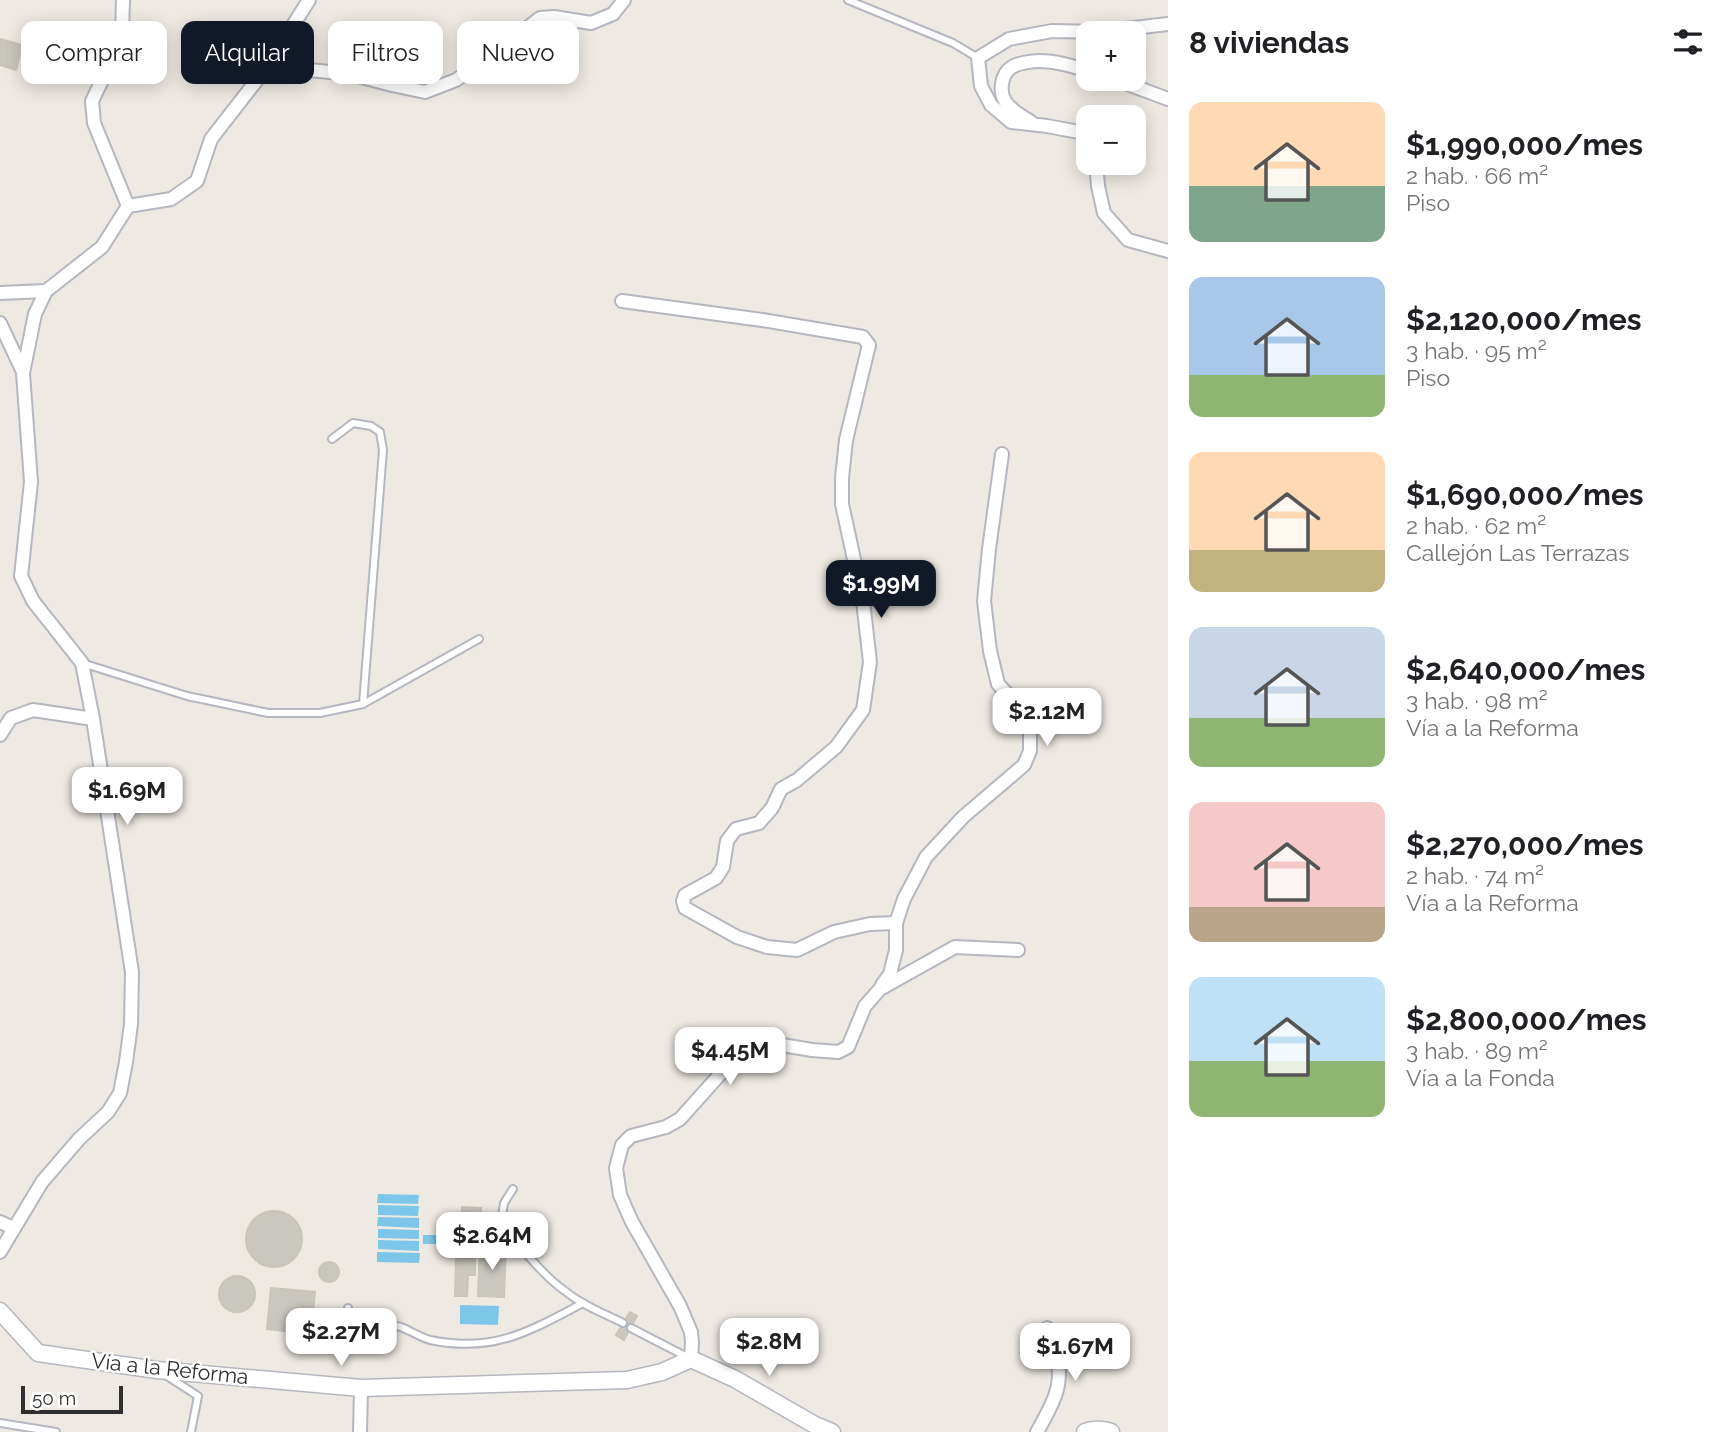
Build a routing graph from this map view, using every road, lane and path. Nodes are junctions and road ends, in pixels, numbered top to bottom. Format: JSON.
{"nodes":[{"id":1,"x":123,"y":0,"type":"edge"},
{"id":2,"x":309,"y":0,"type":"edge"},
{"id":3,"x":624,"y":0,"type":"edge"},
{"id":4,"x":848,"y":0,"type":"edge"},
{"id":5,"x":296,"y":21,"type":"edge"},
{"id":6,"x":1168,"y":24,"type":"edge"},
{"id":7,"x":978,"y":58,"type":"junction"},
{"id":8,"x":1076,"y":68,"type":"edge"},
{"id":9,"x":314,"y":70,"type":"edge"},
{"id":10,"x":254,"y":84,"type":"edge"},
{"id":11,"x":1146,"y":91,"type":"edge"},
{"id":12,"x":1168,"y":99,"type":"edge"},
{"id":13,"x":1034,"y":125,"type":"junction"},
{"id":14,"x":1076,"y":132,"type":"edge"},
{"id":15,"x":1097,"y":175,"type":"edge"},
{"id":16,"x":128,"y":206,"type":"junction"},
{"id":17,"x":1168,"y":251,"type":"edge"},
{"id":18,"x":46,"y":291,"type":"junction"},
{"id":19,"x":0,"y":293,"type":"edge"},
{"id":20,"x":622,"y":301,"type":"dead end"},
{"id":21,"x":0,"y":323,"type":"edge"},
{"id":22,"x":23,"y":373,"type":"junction"},
{"id":23,"x":332,"y":439,"type":"dead end"},
{"id":24,"x":1002,"y":454,"type":"dead end"},
{"id":25,"x":479,"y":639,"type":"dead end"},
{"id":26,"x":82,"y":663,"type":"junction"},
{"id":27,"x":363,"y":705,"type":"junction"},
{"id":28,"x":93,"y":719,"type":"junction"},
{"id":29,"x":0,"y":735,"type":"edge"},
{"id":30,"x":896,"y":923,"type":"junction"},
{"id":31,"x":1017,"y":950,"type":"dead end"},
{"id":32,"x":880,"y":989,"type":"junction"},
{"id":33,"x":513,"y":1189,"type":"dead end"},
{"id":34,"x":0,"y":1222,"type":"edge"},
{"id":35,"x":13,"y":1228,"type":"junction"},
{"id":36,"x":0,"y":1252,"type":"edge"},
{"id":37,"x":583,"y":1303,"type":"junction"},
{"id":38,"x":348,"y":1308,"type":"dead end"},
{"id":39,"x":0,"y":1311,"type":"edge"},
{"id":40,"x":623,"y":1323,"type":"dead end"},
{"id":41,"x":631,"y":1328,"type":"dead end"},
{"id":42,"x":1047,"y":1328,"type":"dead end"},
{"id":43,"x":691,"y":1359,"type":"junction"},
{"id":44,"x":157,"y":1370,"type":"junction"},
{"id":45,"x":361,"y":1388,"type":"junction"},
{"id":46,"x":0,"y":1423,"type":"edge"},
{"id":47,"x":55,"y":1432,"type":"edge"},
{"id":48,"x":191,"y":1432,"type":"edge"},
{"id":49,"x":360,"y":1432,"type":"edge"},
{"id":50,"x":832,"y":1432,"type":"edge"},
{"id":51,"x":1037,"y":1432,"type":"edge"},
{"id":52,"x":1085,"y":1432,"type":"edge"},
{"id":53,"x":1111,"y":1432,"type":"edge"}],
"edges":[{"from":1,"to":16,"type":"street"},
{"from":2,"to":5,"type":"street"},
{"from":3,"to":9,"type":"street"},
{"from":4,"to":7,"type":"lane"},
{"from":6,"to":7,"type":"street"},
{"from":7,"to":13,"type":"street"},
{"from":8,"to":13,"type":"street"},
{"from":10,"to":16,"type":"street"},
{"from":11,"to":12,"type":"street"},
{"from":13,"to":14,"type":"street"},
{"from":15,"to":17,"type":"street"},
{"from":16,"to":18,"type":"street"},
{"from":18,"to":19,"type":"street"},
{"from":18,"to":22,"type":"street"},
{"from":20,"to":30,"type":"street"},
{"from":21,"to":22,"type":"street"},
{"from":22,"to":26,"type":"street"},
{"from":23,"to":27,"type":"lane"},
{"from":24,"to":30,"type":"street"},
{"from":25,"to":27,"type":"lane"},
{"from":26,"to":27,"type":"lane"},
{"from":26,"to":28,"type":"street"},
{"from":28,"to":29,"type":"street"},
{"from":28,"to":35,"type":"street"},
{"from":30,"to":32,"type":"street"},
{"from":31,"to":32,"type":"street"},
{"from":32,"to":43,"type":"street"},
{"from":33,"to":37,"type":"lane"},
{"from":34,"to":35,"type":"street"},
{"from":35,"to":36,"type":"street"},
{"from":37,"to":38,"type":"lane"},
{"from":37,"to":40,"type":"lane"},
{"from":39,"to":44,"type":"street","name":"Vía a la Reforma"},
{"from":41,"to":43,"type":"lane"},
{"from":42,"to":51,"type":"street"},
{"from":43,"to":45,"type":"street","name":"Vía a la Reforma"},
{"from":43,"to":50,"type":"street"},
{"from":44,"to":45,"type":"street","name":"Vía a la Reforma"},
{"from":44,"to":48,"type":"lane"},
{"from":45,"to":49,"type":"street"},
{"from":46,"to":47,"type":"lane"},
{"from":52,"to":53,"type":"street"}]}
